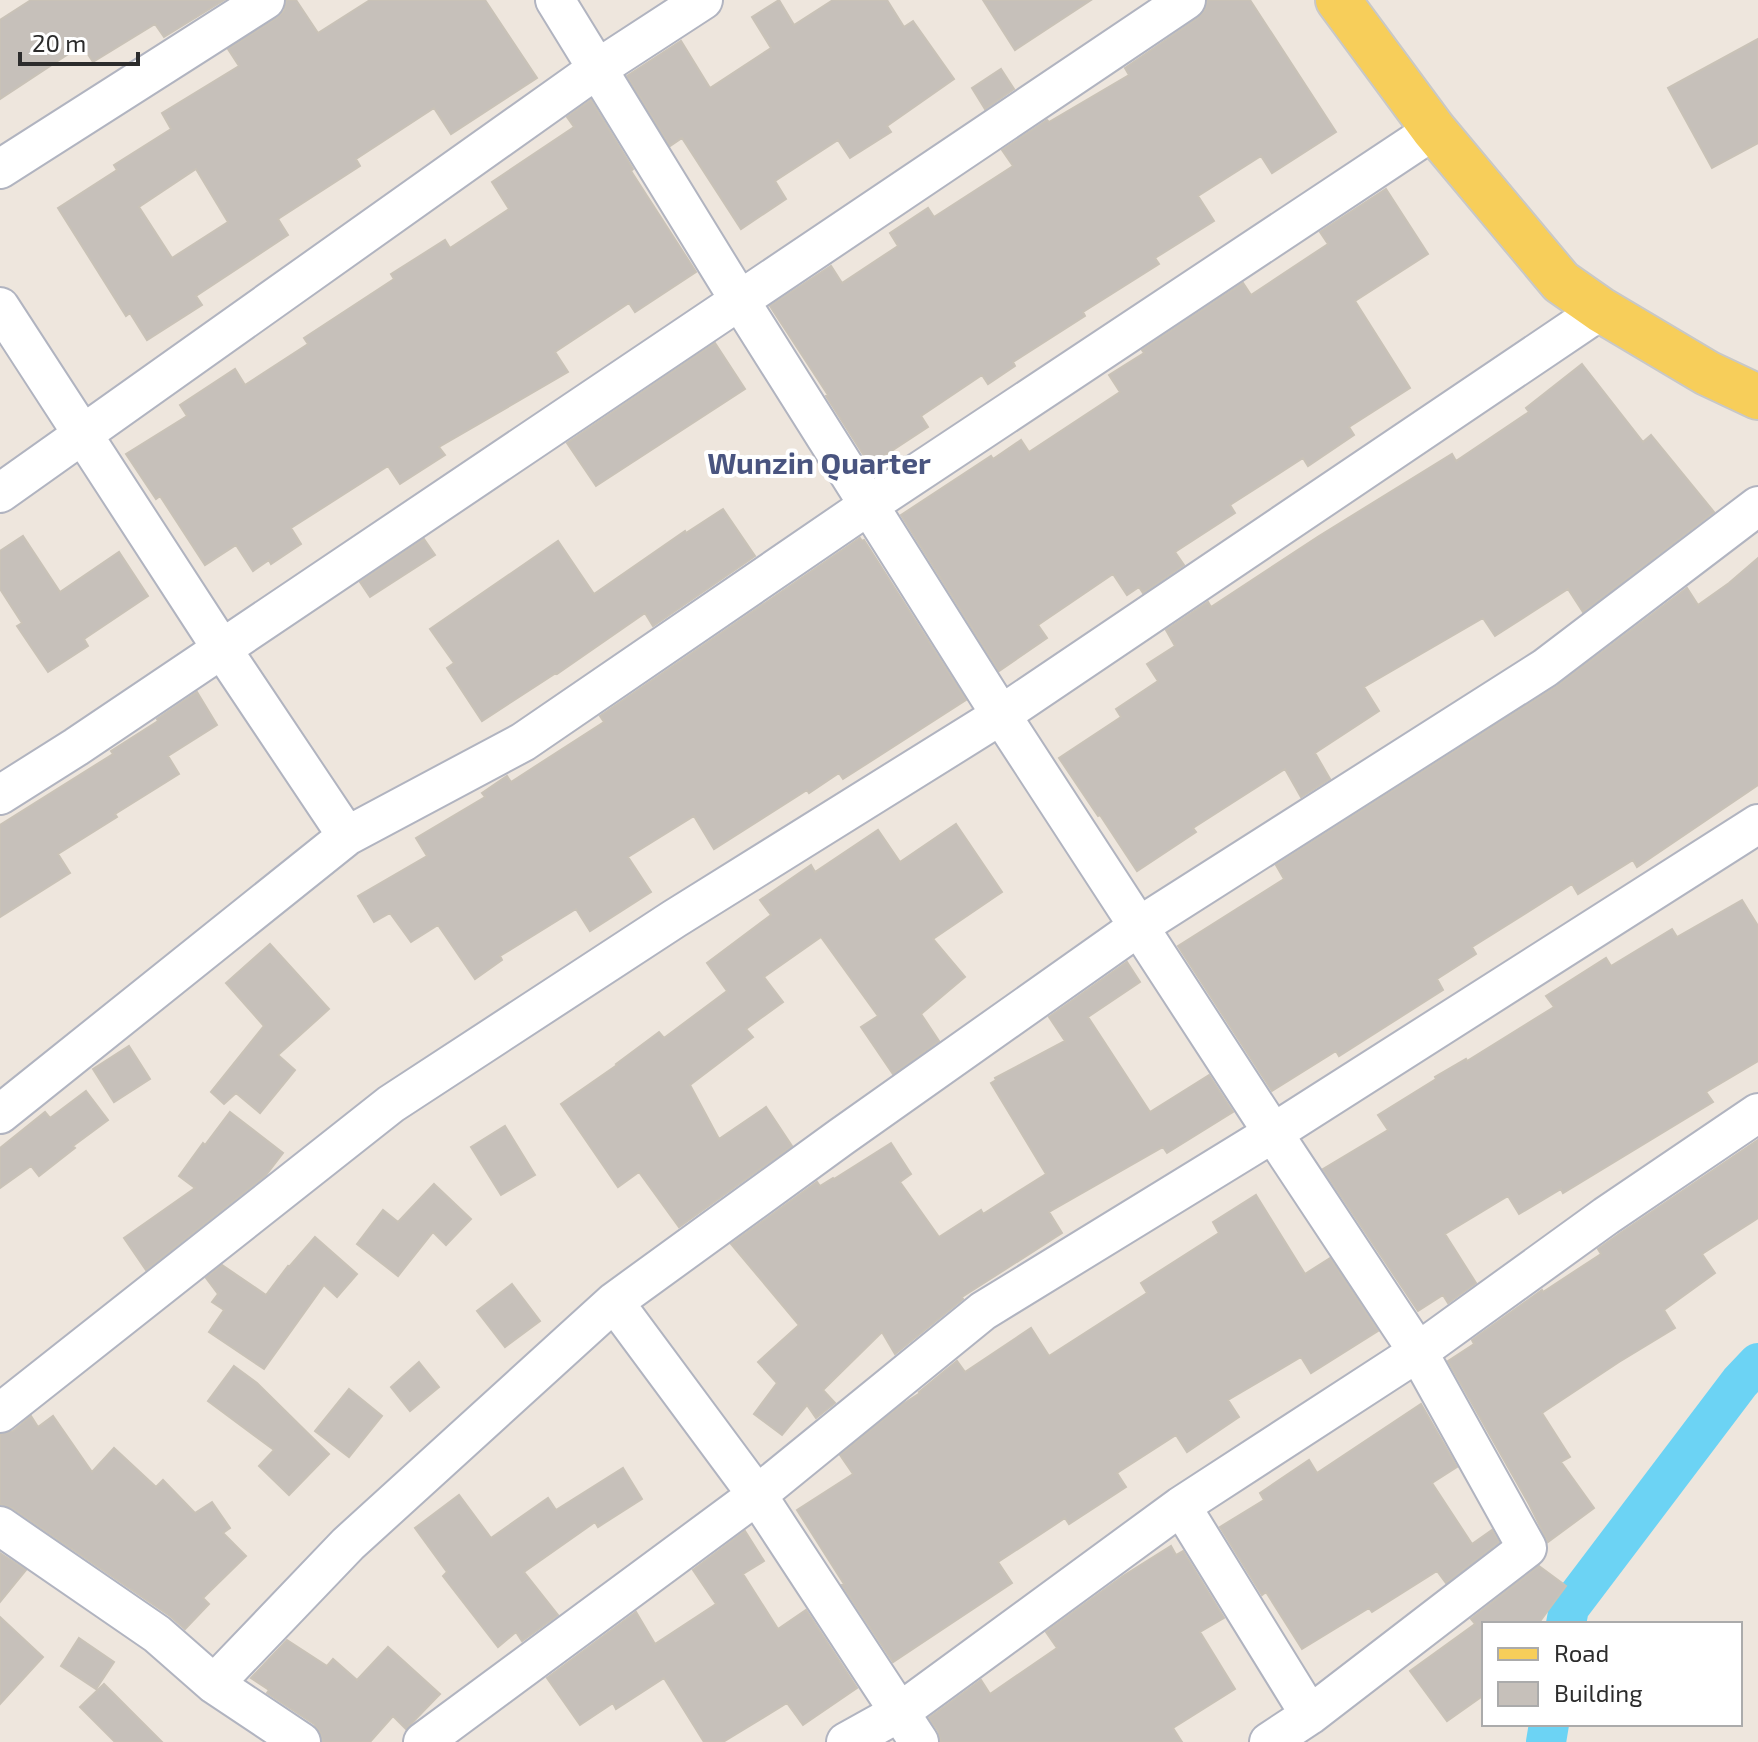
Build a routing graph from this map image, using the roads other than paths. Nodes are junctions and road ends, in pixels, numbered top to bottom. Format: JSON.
{"nodes":[{"id":1,"x":265,"y":0,"type":"edge"},
{"id":2,"x":555,"y":0,"type":"edge"},
{"id":3,"x":703,"y":0,"type":"edge"},
{"id":4,"x":1186,"y":0,"type":"edge"},
{"id":5,"x":1338,"y":0,"type":"edge"},
{"id":6,"x":597,"y":69,"type":"junction"},
{"id":7,"x":1434,"y":130,"type":"junction"},
{"id":8,"x":0,"y":169,"type":"edge"},
{"id":9,"x":740,"y":301,"type":"junction"},
{"id":10,"x":0,"y":307,"type":"edge"},
{"id":11,"x":1601,"y":310,"type":"junction"},
{"id":12,"x":1758,"y":397,"type":"edge"},
{"id":13,"x":84,"y":435,"type":"junction"},
{"id":14,"x":0,"y":493,"type":"edge"},
{"id":15,"x":869,"y":505,"type":"junction"},
{"id":16,"x":1758,"y":506,"type":"edge"},
{"id":17,"x":222,"y":649,"type":"junction"},
{"id":18,"x":1001,"y":715,"type":"junction"},
{"id":19,"x":0,"y":795,"type":"edge"},
{"id":20,"x":1758,"y":824,"type":"edge"},
{"id":21,"x":347,"y":836,"type":"junction"},
{"id":22,"x":1138,"y":927,"type":"junction"},
{"id":23,"x":1758,"y":1113,"type":"edge"},
{"id":24,"x":0,"y":1114,"type":"edge"},
{"id":25,"x":1273,"y":1133,"type":"junction"},
{"id":26,"x":614,"y":1302,"type":"junction"},
{"id":27,"x":1418,"y":1352,"type":"junction"},
{"id":28,"x":0,"y":1413,"type":"edge"},
{"id":29,"x":757,"y":1495,"type":"junction"},
{"id":30,"x":1181,"y":1506,"type":"junction"},
{"id":31,"x":0,"y":1526,"type":"edge"},
{"id":32,"x":214,"y":1684,"type":"junction"},
{"id":33,"x":1310,"y":1715,"type":"junction"},
{"id":34,"x":910,"y":1727,"type":"edge"},
{"id":35,"x":301,"y":1742,"type":"edge"},
{"id":36,"x":423,"y":1742,"type":"edge"},
{"id":37,"x":846,"y":1742,"type":"edge"},
{"id":38,"x":1269,"y":1742,"type":"edge"}],
"edges":[{"from":1,"to":8,"type":"street"},
{"from":2,"to":6,"type":"street"},
{"from":3,"to":6,"type":"street"},
{"from":4,"to":9,"type":"street"},
{"from":5,"to":7,"type":"main road"},
{"from":6,"to":9,"type":"street"},
{"from":6,"to":13,"type":"street"},
{"from":7,"to":11,"type":"main road"},
{"from":7,"to":15,"type":"street"},
{"from":9,"to":15,"type":"street"},
{"from":9,"to":17,"type":"street"},
{"from":10,"to":13,"type":"street"},
{"from":11,"to":12,"type":"main road"},
{"from":11,"to":18,"type":"street"},
{"from":13,"to":14,"type":"street"},
{"from":13,"to":17,"type":"street"},
{"from":15,"to":18,"type":"street"},
{"from":15,"to":21,"type":"street"},
{"from":16,"to":22,"type":"street"},
{"from":17,"to":19,"type":"street"},
{"from":17,"to":21,"type":"street"},
{"from":18,"to":22,"type":"street"},
{"from":18,"to":28,"type":"street"},
{"from":20,"to":25,"type":"street"},
{"from":21,"to":24,"type":"street"},
{"from":22,"to":25,"type":"street"},
{"from":22,"to":26,"type":"street"},
{"from":23,"to":27,"type":"street"},
{"from":25,"to":27,"type":"street"},
{"from":25,"to":29,"type":"street"},
{"from":26,"to":29,"type":"street"},
{"from":26,"to":32,"type":"street"},
{"from":27,"to":30,"type":"street"},
{"from":27,"to":33,"type":"street"},
{"from":29,"to":34,"type":"street"},
{"from":29,"to":36,"type":"street"},
{"from":30,"to":33,"type":"street"},
{"from":30,"to":34,"type":"street"},
{"from":31,"to":32,"type":"street"},
{"from":32,"to":35,"type":"street"},
{"from":33,"to":38,"type":"street"},
{"from":34,"to":37,"type":"street"}]}
